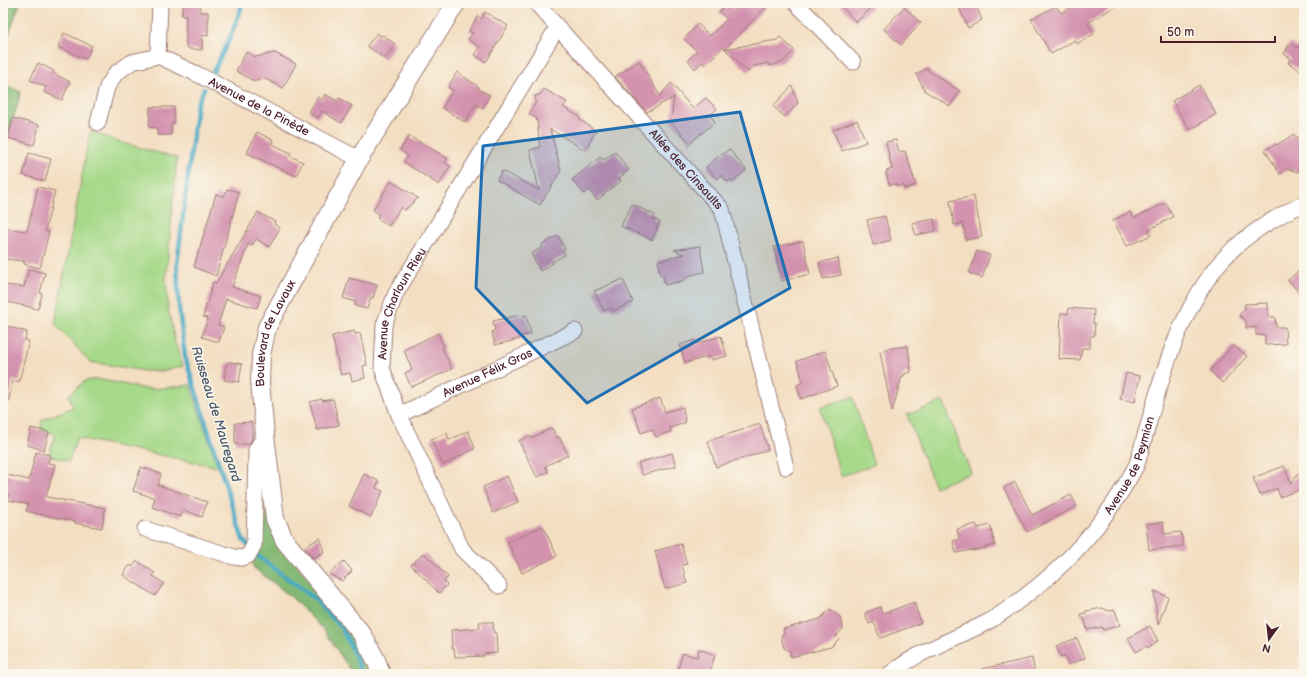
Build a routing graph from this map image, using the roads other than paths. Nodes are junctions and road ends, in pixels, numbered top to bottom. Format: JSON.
{"nodes":[{"id":1,"x":160,"y":3,"type":"edge"},
{"id":2,"x":456,"y":3,"type":"edge"},
{"id":3,"x":536,"y":3,"type":"edge"},
{"id":4,"x":796,"y":3,"type":"edge"},
{"id":5,"x":557,"y":28,"type":"junction"},
{"id":6,"x":158,"y":56,"type":"junction"},
{"id":7,"x":852,"y":62,"type":"dead end"},
{"id":8,"x":98,"y":123,"type":"dead end"},
{"id":9,"x":359,"y":159,"type":"junction"},
{"id":10,"x":1304,"y":204,"type":"edge"},
{"id":11,"x":575,"y":331,"type":"dead end"},
{"id":12,"x":399,"y":414,"type":"junction"},
{"id":13,"x":265,"y":435,"type":"junction"},
{"id":14,"x":786,"y":467,"type":"dead end"},
{"id":15,"x":145,"y":529,"type":"dead end"},
{"id":16,"x":499,"y":586,"type":"dead end"},
{"id":17,"x":381,"y":674,"type":"edge"},
{"id":18,"x":890,"y":674,"type":"edge"}],
"edges":[{"from":1,"to":6,"type":"street"},
{"from":2,"to":9,"type":"street","name":"Boulevard de Lavaux"},
{"from":3,"to":5,"type":"street","name":"Allée des Cinsaults"},
{"from":4,"to":7,"type":"street"},
{"from":5,"to":12,"type":"street","name":"Avenue Charloun Rieu"},
{"from":5,"to":14,"type":"street","name":"Allée des Cinsaults"},
{"from":6,"to":8,"type":"street"},
{"from":6,"to":9,"type":"street","name":"Avenue de la Pinède"},
{"from":9,"to":13,"type":"street","name":"Boulevard de Lavaux"},
{"from":10,"to":18,"type":"street","name":"Avenue de Peymian"},
{"from":11,"to":12,"type":"street","name":"Avenue Félix Gras"},
{"from":12,"to":16,"type":"street","name":"Avenue Charloun Rieu"},
{"from":13,"to":15,"type":"street"},
{"from":13,"to":17,"type":"street","name":"Boulevard de Lavaux"}]}
